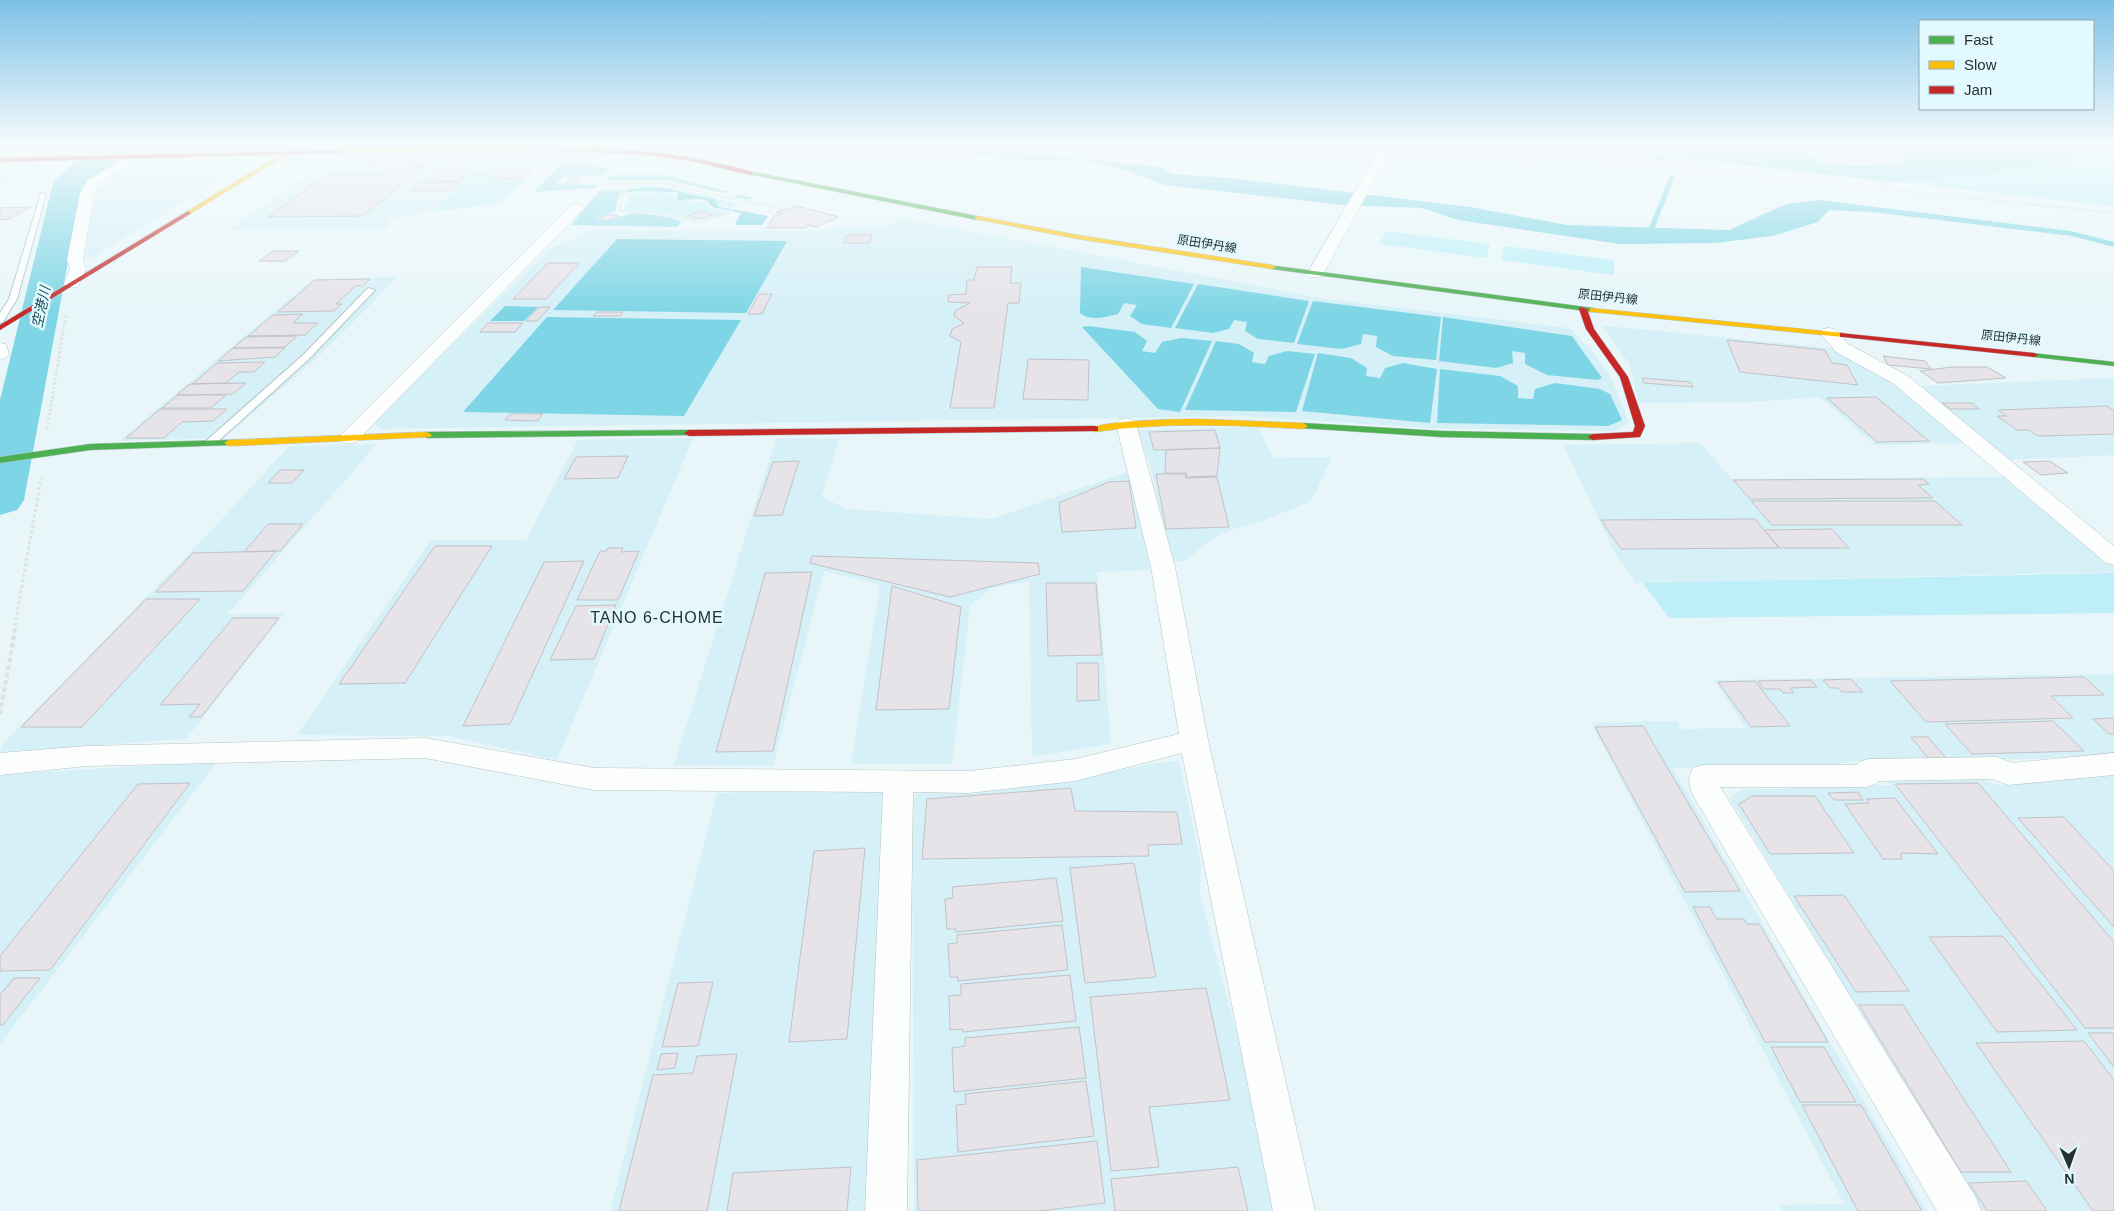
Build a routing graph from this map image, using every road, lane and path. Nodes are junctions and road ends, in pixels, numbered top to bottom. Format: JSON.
{"nodes":[{"id":1,"x":41,"y":202,"type":"edge"},
{"id":2,"x":86,"y":202,"type":"edge"},
{"id":3,"x":208,"y":202,"type":"edge"},
{"id":4,"x":622,"y":202,"type":"edge"},
{"id":5,"x":746,"y":202,"type":"joint"},
{"id":6,"x":887,"y":202,"type":"edge"},
{"id":7,"x":1356,"y":202,"type":"edge"},
{"id":8,"x":2011,"y":202,"type":"edge"},
{"id":9,"x":773,"y":206,"type":"dead end"},
{"id":10,"x":576,"y":208,"type":"dead end"},
{"id":11,"x":623,"y":213,"type":"junction"},
{"id":12,"x":2114,"y":213,"type":"edge"},
{"id":13,"x":617,"y":214,"type":"dead end"},
{"id":14,"x":714,"y":215,"type":"dead end"},
{"id":15,"x":727,"y":215,"type":"junction"},
{"id":16,"x":1319,"y":267,"type":"junction"},
{"id":17,"x":72,"y":284,"type":"junction"},
{"id":18,"x":371,"y":290,"type":"dead end"},
{"id":19,"x":1583,"y":309,"type":"junction"},
{"id":20,"x":332,"y":317,"type":"dead end"},
{"id":21,"x":346,"y":317,"type":"junction"},
{"id":22,"x":2,"y":324,"type":"edge"},
{"id":23,"x":1829,"y":333,"type":"junction"},
{"id":24,"x":0,"y":348,"type":"edge"},
{"id":25,"x":0,"y":354,"type":"edge"},
{"id":26,"x":2114,"y":364,"type":"edge"},
{"id":27,"x":282,"y":365,"type":"dead end"},
{"id":28,"x":297,"y":365,"type":"junction"},
{"id":29,"x":1126,"y":424,"type":"junction"},
{"id":30,"x":349,"y":438,"type":"junction"},
{"id":31,"x":210,"y":443,"type":"junction"},
{"id":32,"x":40,"y":451,"type":"junction"},
{"id":33,"x":0,"y":460,"type":"edge"},
{"id":34,"x":2114,"y":558,"type":"edge"},
{"id":35,"x":0,"y":714,"type":"edge"},
{"id":36,"x":1194,"y":740,"type":"junction"},
{"id":37,"x":0,"y":764,"type":"edge"},
{"id":38,"x":2114,"y":764,"type":"edge"},
{"id":39,"x":898,"y":781,"type":"junction"},
{"id":40,"x":886,"y":1211,"type":"edge"},
{"id":41,"x":1294,"y":1211,"type":"edge"},
{"id":42,"x":1960,"y":1211,"type":"edge"}],
"edges":[{"from":1,"to":22,"type":"lane"},
{"from":2,"to":17,"type":"street"},
{"from":3,"to":17,"type":"street"},
{"from":4,"to":11,"type":"path"},
{"from":5,"to":9,"type":"path"},
{"from":5,"to":15,"type":"path"},
{"from":6,"to":16,"type":"street","name":"原田伊丹線"},
{"from":7,"to":16,"type":"street"},
{"from":8,"to":12,"type":"path"},
{"from":10,"to":30,"type":"street"},
{"from":11,"to":13,"type":"path"},
{"from":11,"to":15,"type":"path"},
{"from":14,"to":15,"type":"path"},
{"from":16,"to":19,"type":"street","name":"原田伊丹線"},
{"from":17,"to":22,"type":"street"},
{"from":17,"to":32,"type":"path"},
{"from":18,"to":21,"type":"lane"},
{"from":19,"to":23,"type":"street","name":"原田伊丹線"},
{"from":19,"to":29,"type":"street"},
{"from":20,"to":21,"type":"lane"},
{"from":21,"to":28,"type":"lane"},
{"from":23,"to":26,"type":"street","name":"原田伊丹線"},
{"from":23,"to":34,"type":"street"},
{"from":24,"to":25,"type":"street"},
{"from":27,"to":28,"type":"lane"},
{"from":28,"to":31,"type":"lane"},
{"from":29,"to":30,"type":"street"},
{"from":29,"to":36,"type":"street"},
{"from":30,"to":31,"type":"street"},
{"from":31,"to":32,"type":"street"},
{"from":32,"to":33,"type":"street"},
{"from":32,"to":35,"type":"path"},
{"from":36,"to":39,"type":"street"},
{"from":36,"to":41,"type":"street"},
{"from":37,"to":39,"type":"street"},
{"from":38,"to":42,"type":"street"},
{"from":39,"to":40,"type":"street"}]}
